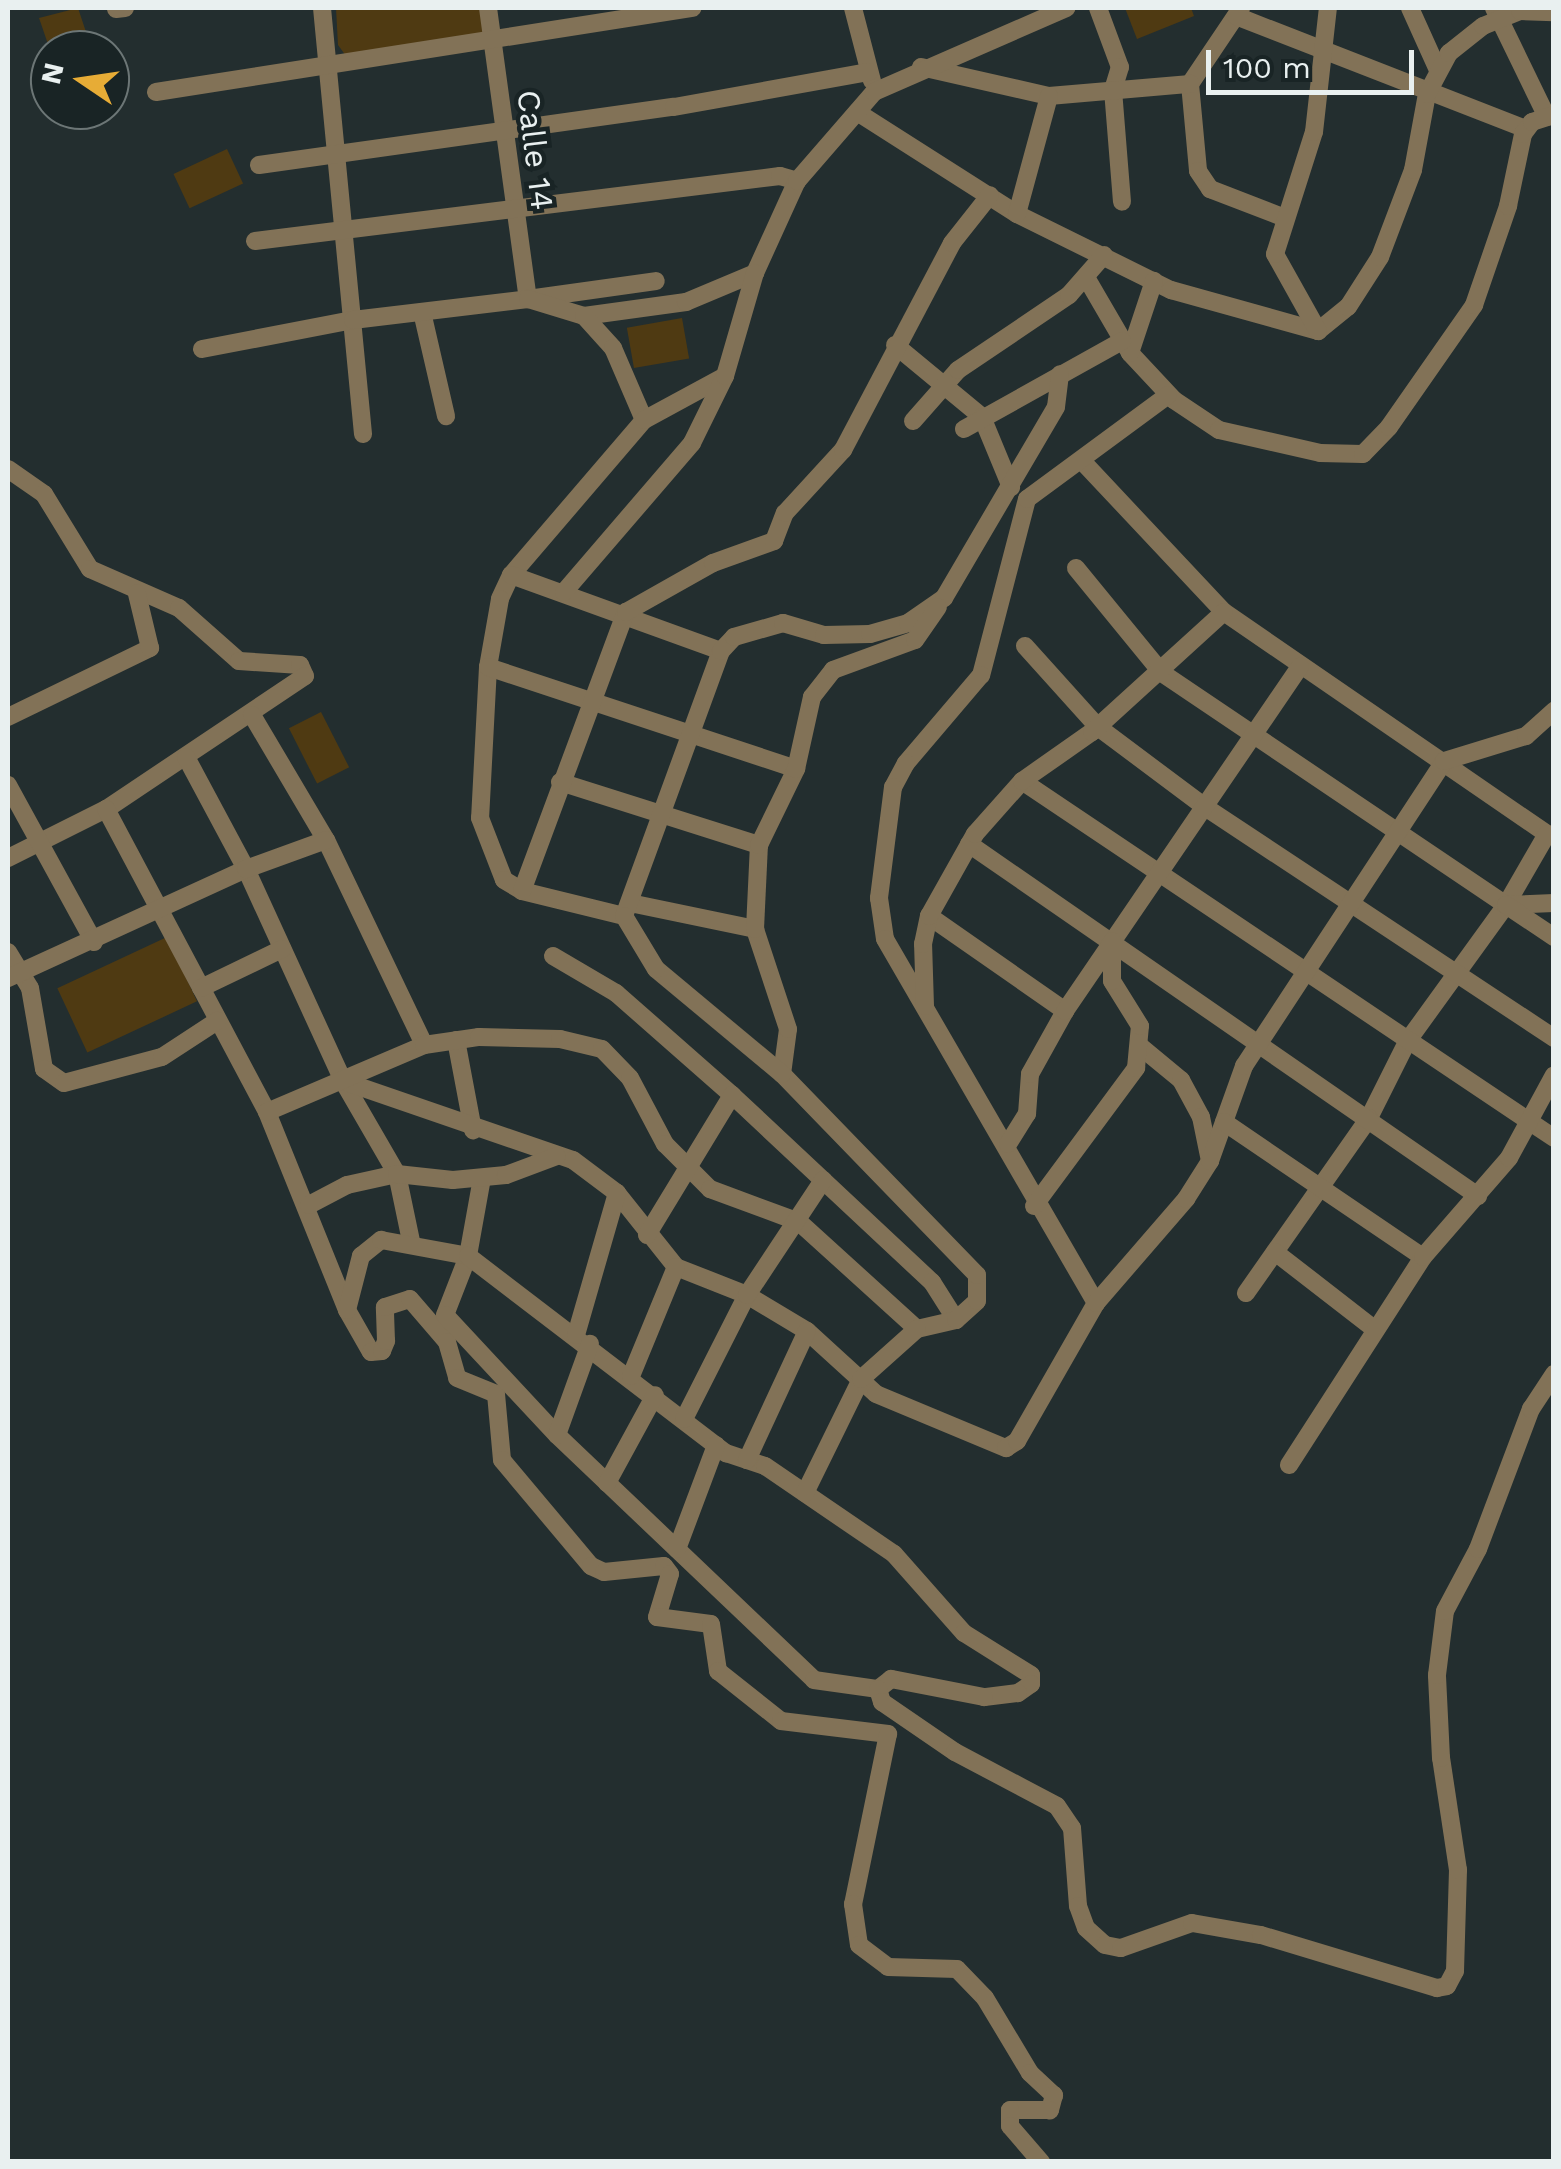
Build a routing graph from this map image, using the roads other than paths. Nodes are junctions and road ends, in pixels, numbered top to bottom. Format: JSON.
{"nodes":[{"id":1,"x":322,"y":8,"type":"edge"},
{"id":2,"x":488,"y":8,"type":"edge"},
{"id":3,"x":692,"y":8,"type":"edge"},
{"id":4,"x":853,"y":8,"type":"edge"},
{"id":5,"x":1066,"y":8,"type":"edge"},
{"id":6,"x":1098,"y":8,"type":"edge"},
{"id":7,"x":1328,"y":8,"type":"edge"},
{"id":8,"x":1410,"y":8,"type":"edge"},
{"id":9,"x":1239,"y":12,"type":"edge"},
{"id":10,"x":1554,"y":12,"type":"edge"},
{"id":11,"x":1496,"y":14,"type":"edge"},
{"id":12,"x":492,"y":39,"type":"junction"},
{"id":13,"x":1326,"y":55,"type":"junction"},
{"id":14,"x":327,"y":64,"type":"junction"},
{"id":15,"x":920,"y":67,"type":"junction"},
{"id":16,"x":1438,"y":70,"type":"junction"},
{"id":17,"x":869,"y":72,"type":"junction"},
{"id":18,"x":1190,"y":84,"type":"junction"},
{"id":19,"x":1114,"y":90,"type":"junction"},
{"id":20,"x":156,"y":92,"type":"dead end"},
{"id":21,"x":874,"y":92,"type":"junction"},
{"id":22,"x":1427,"y":94,"type":"junction"},
{"id":23,"x":1049,"y":96,"type":"junction"},
{"id":24,"x":857,"y":112,"type":"junction"},
{"id":25,"x":1550,"y":116,"type":"edge"},
{"id":26,"x":1526,"y":129,"type":"junction"},
{"id":27,"x":502,"y":130,"type":"junction"},
{"id":28,"x":336,"y":154,"type":"junction"},
{"id":29,"x":259,"y":165,"type":"dead end"},
{"id":30,"x":797,"y":181,"type":"junction"},
{"id":31,"x":990,"y":195,"type":"junction"},
{"id":32,"x":1122,"y":202,"type":"dead end"},
{"id":33,"x":511,"y":208,"type":"junction"},
{"id":34,"x":1017,"y":214,"type":"junction"},
{"id":35,"x":1284,"y":218,"type":"junction"},
{"id":36,"x":344,"y":231,"type":"junction"},
{"id":37,"x":256,"y":241,"type":"dead end"},
{"id":38,"x":1104,"y":255,"type":"junction"},
{"id":39,"x":755,"y":273,"type":"junction"},
{"id":40,"x":1088,"y":279,"type":"junction"},
{"id":41,"x":656,"y":281,"type":"dead end"},
{"id":42,"x":1154,"y":282,"type":"junction"},
{"id":43,"x":528,"y":300,"type":"junction"},
{"id":44,"x":422,"y":312,"type":"junction"},
{"id":45,"x":584,"y":316,"type":"junction"},
{"id":46,"x":353,"y":320,"type":"junction"},
{"id":47,"x":1318,"y":331,"type":"junction"},
{"id":48,"x":895,"y":345,"type":"junction"},
{"id":49,"x":1126,"y":347,"type":"junction"},
{"id":50,"x":202,"y":349,"type":"dead end"},
{"id":51,"x":1060,"y":374,"type":"junction"},
{"id":52,"x":725,"y":376,"type":"junction"},
{"id":53,"x":945,"y":384,"type":"junction"},
{"id":54,"x":1168,"y":395,"type":"junction"},
{"id":55,"x":446,"y":416,"type":"dead end"},
{"id":56,"x":982,"y":417,"type":"junction"},
{"id":57,"x":644,"y":420,"type":"junction"},
{"id":58,"x":913,"y":421,"type":"dead end"},
{"id":59,"x":964,"y":429,"type":"dead end"},
{"id":60,"x":363,"y":434,"type":"dead end"},
{"id":61,"x":1083,"y":462,"type":"junction"},
{"id":62,"x":8,"y":468,"type":"edge"},
{"id":63,"x":1006,"y":483,"type":"junction"},
{"id":64,"x":1027,"y":499,"type":"junction"},
{"id":65,"x":1076,"y":568,"type":"dead end"},
{"id":66,"x":511,"y":575,"type":"junction"},
{"id":67,"x":564,"y":592,"type":"junction"},
{"id":68,"x":136,"y":594,"type":"junction"},
{"id":69,"x":944,"y":598,"type":"junction"},
{"id":70,"x":626,"y":612,"type":"junction"},
{"id":71,"x":1224,"y":612,"type":"junction"},
{"id":72,"x":1025,"y":646,"type":"dead end"},
{"id":73,"x":721,"y":650,"type":"junction"},
{"id":74,"x":488,"y":667,"type":"junction"},
{"id":75,"x":1300,"y":667,"type":"junction"},
{"id":76,"x":1162,"y":673,"type":"junction"},
{"id":77,"x":591,"y":697,"type":"junction"},
{"id":78,"x":1554,"y":712,"type":"edge"},
{"id":79,"x":252,"y":715,"type":"junction"},
{"id":80,"x":8,"y":717,"type":"edge"},
{"id":81,"x":1098,"y":727,"type":"junction"},
{"id":82,"x":694,"y":734,"type":"junction"},
{"id":83,"x":1254,"y":735,"type":"junction"},
{"id":84,"x":186,"y":757,"type":"junction"},
{"id":85,"x":1444,"y":761,"type":"junction"},
{"id":86,"x":796,"y":768,"type":"junction"},
{"id":87,"x":1022,"y":780,"type":"junction"},
{"id":88,"x":560,"y":782,"type":"junction"},
{"id":89,"x":8,"y":786,"type":"edge"},
{"id":90,"x":1205,"y":806,"type":"junction"},
{"id":91,"x":106,"y":809,"type":"junction"},
{"id":92,"x":664,"y":813,"type":"junction"},
{"id":93,"x":1398,"y":831,"type":"junction"},
{"id":94,"x":326,"y":840,"type":"junction"},
{"id":95,"x":38,"y":843,"type":"junction"},
{"id":96,"x":969,"y":844,"type":"junction"},
{"id":97,"x":760,"y":845,"type":"junction"},
{"id":98,"x":8,"y":858,"type":"edge"},
{"id":99,"x":246,"y":869,"type":"junction"},
{"id":100,"x":1158,"y":874,"type":"junction"},
{"id":101,"x":522,"y":891,"type":"junction"},
{"id":102,"x":1554,"y":902,"type":"edge"},
{"id":103,"x":1349,"y":904,"type":"junction"},
{"id":104,"x":1506,"y":904,"type":"junction"},
{"id":105,"x":162,"y":910,"type":"junction"},
{"id":106,"x":627,"y":910,"type":"junction"},
{"id":107,"x":929,"y":916,"type":"junction"},
{"id":108,"x":755,"y":928,"type":"junction"},
{"id":109,"x":1554,"y":937,"type":"edge"},
{"id":110,"x":1112,"y":941,"type":"junction"},
{"id":111,"x":94,"y":942,"type":"junction"},
{"id":112,"x":282,"y":949,"type":"junction"},
{"id":113,"x":8,"y":952,"type":"edge"},
{"id":114,"x":553,"y":956,"type":"dead end"},
{"id":115,"x":1304,"y":972,"type":"junction"},
{"id":116,"x":1452,"y":974,"type":"junction"},
{"id":117,"x":14,"y":975,"type":"edge"},
{"id":118,"x":200,"y":988,"type":"junction"},
{"id":119,"x":926,"y":1008,"type":"junction"},
{"id":120,"x":1065,"y":1011,"type":"junction"},
{"id":121,"x":217,"y":1021,"type":"junction"},
{"id":122,"x":1554,"y":1038,"type":"edge"},
{"id":123,"x":456,"y":1040,"type":"junction"},
{"id":124,"x":1407,"y":1042,"type":"junction"},
{"id":125,"x":1258,"y":1044,"type":"junction"},
{"id":126,"x":424,"y":1045,"type":"junction"},
{"id":127,"x":1140,"y":1047,"type":"junction"},
{"id":128,"x":782,"y":1074,"type":"junction"},
{"id":129,"x":1554,"y":1075,"type":"edge"},
{"id":130,"x":342,"y":1081,"type":"junction"},
{"id":131,"x":732,"y":1096,"type":"junction"},
{"id":132,"x":267,"y":1112,"type":"junction"},
{"id":133,"x":1369,"y":1118,"type":"junction"},
{"id":134,"x":1224,"y":1122,"type":"junction"},
{"id":135,"x":1527,"y":1122,"type":"junction"},
{"id":136,"x":473,"y":1130,"type":"junction"},
{"id":137,"x":1554,"y":1138,"type":"edge"},
{"id":138,"x":1008,"y":1144,"type":"junction"},
{"id":139,"x":557,"y":1156,"type":"junction"},
{"id":140,"x":1210,"y":1161,"type":"junction"},
{"id":141,"x":687,"y":1172,"type":"junction"},
{"id":142,"x":397,"y":1174,"type":"junction"},
{"id":143,"x":482,"y":1178,"type":"junction"},
{"id":144,"x":822,"y":1180,"type":"junction"},
{"id":145,"x":1323,"y":1185,"type":"junction"},
{"id":146,"x":617,"y":1193,"type":"junction"},
{"id":147,"x":1478,"y":1196,"type":"junction"},
{"id":148,"x":308,"y":1205,"type":"junction"},
{"id":149,"x":1034,"y":1206,"type":"junction"},
{"id":150,"x":798,"y":1222,"type":"junction"},
{"id":151,"x":646,"y":1236,"type":"junction"},
{"id":152,"x":412,"y":1242,"type":"junction"},
{"id":153,"x":1275,"y":1252,"type":"junction"},
{"id":154,"x":468,"y":1256,"type":"junction"},
{"id":155,"x":1423,"y":1257,"type":"junction"},
{"id":156,"x":676,"y":1267,"type":"junction"},
{"id":157,"x":1246,"y":1292,"type":"dead end"},
{"id":158,"x":748,"y":1295,"type":"junction"},
{"id":159,"x":1096,"y":1303,"type":"junction"},
{"id":160,"x":347,"y":1310,"type":"junction"},
{"id":161,"x":956,"y":1320,"type":"junction"},
{"id":162,"x":1373,"y":1328,"type":"junction"},
{"id":163,"x":918,"y":1329,"type":"junction"},
{"id":164,"x":807,"y":1331,"type":"junction"},
{"id":165,"x":583,"y":1340,"type":"junction"},
{"id":166,"x":1554,"y":1374,"type":"edge"},
{"id":167,"x":631,"y":1376,"type":"junction"},
{"id":168,"x":860,"y":1380,"type":"junction"},
{"id":169,"x":655,"y":1395,"type":"junction"},
{"id":170,"x":684,"y":1419,"type":"junction"},
{"id":171,"x":557,"y":1435,"type":"junction"},
{"id":172,"x":716,"y":1444,"type":"junction"},
{"id":173,"x":747,"y":1460,"type":"junction"},
{"id":174,"x":1289,"y":1465,"type":"dead end"},
{"id":175,"x":607,"y":1482,"type":"junction"},
{"id":176,"x":805,"y":1493,"type":"junction"},
{"id":177,"x":677,"y":1549,"type":"junction"},
{"id":178,"x":878,"y":1689,"type":"junction"},
{"id":179,"x":1041,"y":2162,"type":"edge"}],
"edges":[{"from":1,"to":14,"type":"street"},
{"from":2,"to":12,"type":"street","name":"Calle 14"},
{"from":3,"to":12,"type":"street"},
{"from":4,"to":17,"type":"street"},
{"from":5,"to":15,"type":"street"},
{"from":6,"to":19,"type":"street"},
{"from":7,"to":13,"type":"street"},
{"from":8,"to":16,"type":"street"},
{"from":9,"to":13,"type":"street"},
{"from":9,"to":18,"type":"street"},
{"from":10,"to":11,"type":"street"},
{"from":11,"to":16,"type":"street"},
{"from":11,"to":25,"type":"street"},
{"from":12,"to":14,"type":"street"},
{"from":12,"to":27,"type":"street","name":"Calle 14"},
{"from":13,"to":22,"type":"street"},
{"from":13,"to":35,"type":"street"},
{"from":14,"to":20,"type":"street"},
{"from":14,"to":28,"type":"street"},
{"from":15,"to":21,"type":"street"},
{"from":15,"to":23,"type":"street"},
{"from":16,"to":22,"type":"street"},
{"from":17,"to":21,"type":"street"},
{"from":17,"to":27,"type":"street"},
{"from":18,"to":19,"type":"street"},
{"from":18,"to":35,"type":"street"},
{"from":19,"to":23,"type":"street"},
{"from":19,"to":32,"type":"street"},
{"from":21,"to":24,"type":"street"},
{"from":22,"to":26,"type":"street"},
{"from":22,"to":47,"type":"street"},
{"from":23,"to":34,"type":"street"},
{"from":24,"to":30,"type":"street"},
{"from":24,"to":31,"type":"street"},
{"from":25,"to":26,"type":"street"},
{"from":26,"to":54,"type":"street"},
{"from":27,"to":28,"type":"street"},
{"from":27,"to":33,"type":"street","name":"Calle 14"},
{"from":28,"to":29,"type":"street"},
{"from":28,"to":36,"type":"street"},
{"from":30,"to":33,"type":"street"},
{"from":30,"to":39,"type":"street"},
{"from":31,"to":34,"type":"street"},
{"from":31,"to":48,"type":"street"},
{"from":33,"to":36,"type":"street"},
{"from":33,"to":43,"type":"street","name":"Calle 14"},
{"from":34,"to":38,"type":"street"},
{"from":35,"to":47,"type":"street"},
{"from":36,"to":37,"type":"street"},
{"from":36,"to":46,"type":"street"},
{"from":38,"to":40,"type":"street"},
{"from":38,"to":42,"type":"street"},
{"from":39,"to":45,"type":"street"},
{"from":39,"to":52,"type":"street"},
{"from":40,"to":49,"type":"street"},
{"from":40,"to":53,"type":"street"},
{"from":41,"to":43,"type":"street"},
{"from":42,"to":47,"type":"street"},
{"from":42,"to":49,"type":"street"},
{"from":43,"to":44,"type":"street"},
{"from":43,"to":45,"type":"street"},
{"from":44,"to":46,"type":"street"},
{"from":44,"to":55,"type":"street"},
{"from":45,"to":57,"type":"street"},
{"from":46,"to":50,"type":"street"},
{"from":46,"to":60,"type":"street"},
{"from":48,"to":53,"type":"street"},
{"from":48,"to":70,"type":"street"},
{"from":49,"to":51,"type":"street"},
{"from":49,"to":54,"type":"street"},
{"from":51,"to":56,"type":"street"},
{"from":51,"to":63,"type":"street"},
{"from":52,"to":57,"type":"street"},
{"from":52,"to":67,"type":"street"},
{"from":53,"to":56,"type":"street"},
{"from":53,"to":58,"type":"street"},
{"from":54,"to":61,"type":"street"},
{"from":56,"to":59,"type":"street"},
{"from":56,"to":63,"type":"street"},
{"from":57,"to":66,"type":"street"},
{"from":61,"to":64,"type":"street"},
{"from":61,"to":71,"type":"street"},
{"from":62,"to":68,"type":"street"},
{"from":63,"to":64,"type":"street"},
{"from":63,"to":69,"type":"street"},
{"from":64,"to":119,"type":"street"},
{"from":65,"to":76,"type":"street"},
{"from":66,"to":67,"type":"street"},
{"from":66,"to":74,"type":"street"},
{"from":67,"to":70,"type":"street"},
{"from":68,"to":79,"type":"street"},
{"from":68,"to":80,"type":"street"},
{"from":69,"to":73,"type":"street"},
{"from":69,"to":86,"type":"street"},
{"from":70,"to":73,"type":"street"},
{"from":70,"to":77,"type":"street"},
{"from":71,"to":75,"type":"street"},
{"from":71,"to":76,"type":"street"},
{"from":72,"to":81,"type":"street"},
{"from":73,"to":82,"type":"street"},
{"from":74,"to":77,"type":"street"},
{"from":74,"to":101,"type":"street"},
{"from":75,"to":83,"type":"street"},
{"from":75,"to":85,"type":"street"},
{"from":76,"to":81,"type":"street"},
{"from":76,"to":83,"type":"street"},
{"from":77,"to":82,"type":"street"},
{"from":77,"to":88,"type":"street"},
{"from":78,"to":85,"type":"street"},
{"from":79,"to":84,"type":"street"},
{"from":79,"to":94,"type":"street"},
{"from":81,"to":87,"type":"street"},
{"from":81,"to":90,"type":"street"},
{"from":82,"to":86,"type":"street"},
{"from":82,"to":92,"type":"street"},
{"from":83,"to":90,"type":"street"},
{"from":83,"to":93,"type":"street"},
{"from":84,"to":91,"type":"street"},
{"from":84,"to":99,"type":"street"},
{"from":85,"to":93,"type":"street"},
{"from":85,"to":104,"type":"street"},
{"from":86,"to":97,"type":"street"},
{"from":87,"to":96,"type":"street"},
{"from":87,"to":100,"type":"street"},
{"from":88,"to":92,"type":"street"},
{"from":88,"to":101,"type":"street"},
{"from":89,"to":95,"type":"street"},
{"from":90,"to":100,"type":"street"},
{"from":90,"to":103,"type":"street"},
{"from":91,"to":95,"type":"street"},
{"from":91,"to":105,"type":"street"},
{"from":92,"to":97,"type":"street"},
{"from":92,"to":106,"type":"street"},
{"from":93,"to":103,"type":"street"},
{"from":93,"to":104,"type":"street"},
{"from":94,"to":99,"type":"street"},
{"from":94,"to":126,"type":"street"},
{"from":95,"to":98,"type":"street"},
{"from":95,"to":111,"type":"street"},
{"from":96,"to":107,"type":"street"},
{"from":96,"to":110,"type":"street"},
{"from":97,"to":108,"type":"street"},
{"from":99,"to":105,"type":"street"},
{"from":99,"to":112,"type":"street"},
{"from":100,"to":110,"type":"street"},
{"from":100,"to":115,"type":"street"},
{"from":101,"to":106,"type":"street"},
{"from":102,"to":104,"type":"street"},
{"from":103,"to":115,"type":"street"},
{"from":103,"to":116,"type":"street"},
{"from":104,"to":109,"type":"street"},
{"from":104,"to":116,"type":"street"},
{"from":105,"to":111,"type":"street"},
{"from":105,"to":118,"type":"street"},
{"from":106,"to":108,"type":"street"},
{"from":106,"to":128,"type":"street"},
{"from":107,"to":119,"type":"street"},
{"from":107,"to":120,"type":"street"},
{"from":108,"to":128,"type":"street"},
{"from":110,"to":120,"type":"street"},
{"from":110,"to":125,"type":"street"},
{"from":110,"to":127,"type":"street"},
{"from":111,"to":117,"type":"street"},
{"from":112,"to":118,"type":"street"},
{"from":112,"to":130,"type":"street"},
{"from":113,"to":117,"type":"street"},
{"from":114,"to":131,"type":"street"},
{"from":115,"to":124,"type":"street"},
{"from":115,"to":125,"type":"street"},
{"from":116,"to":122,"type":"street"},
{"from":116,"to":124,"type":"street"},
{"from":117,"to":121,"type":"street"},
{"from":118,"to":121,"type":"street"},
{"from":119,"to":138,"type":"street"},
{"from":120,"to":138,"type":"street"},
{"from":121,"to":132,"type":"street"},
{"from":123,"to":126,"type":"street"},
{"from":123,"to":136,"type":"street"},
{"from":123,"to":141,"type":"street"},
{"from":124,"to":133,"type":"street"},
{"from":124,"to":135,"type":"street"},
{"from":125,"to":133,"type":"street"},
{"from":125,"to":134,"type":"street"},
{"from":126,"to":130,"type":"street"},
{"from":127,"to":140,"type":"street"},
{"from":127,"to":149,"type":"street"},
{"from":128,"to":161,"type":"street"},
{"from":129,"to":135,"type":"street"},
{"from":130,"to":132,"type":"street"},
{"from":130,"to":136,"type":"street"},
{"from":130,"to":142,"type":"street"},
{"from":131,"to":141,"type":"street"},
{"from":131,"to":144,"type":"street"},
{"from":132,"to":148,"type":"street"},
{"from":133,"to":145,"type":"street"},
{"from":133,"to":147,"type":"street"},
{"from":134,"to":140,"type":"street"},
{"from":134,"to":145,"type":"street"},
{"from":135,"to":137,"type":"street"},
{"from":135,"to":147,"type":"street"},
{"from":136,"to":139,"type":"street"},
{"from":138,"to":149,"type":"street"},
{"from":139,"to":143,"type":"street"},
{"from":139,"to":146,"type":"street"},
{"from":140,"to":159,"type":"street"},
{"from":141,"to":150,"type":"street"},
{"from":141,"to":151,"type":"street"},
{"from":142,"to":143,"type":"street"},
{"from":142,"to":148,"type":"street"},
{"from":142,"to":152,"type":"street"},
{"from":143,"to":154,"type":"street"},
{"from":144,"to":150,"type":"street"},
{"from":144,"to":161,"type":"street"},
{"from":145,"to":153,"type":"street"},
{"from":145,"to":155,"type":"street"},
{"from":146,"to":151,"type":"street"},
{"from":146,"to":165,"type":"street"},
{"from":147,"to":155,"type":"street"},
{"from":148,"to":160,"type":"street"},
{"from":149,"to":159,"type":"street"},
{"from":150,"to":158,"type":"street"},
{"from":150,"to":163,"type":"street"},
{"from":151,"to":156,"type":"street"},
{"from":152,"to":154,"type":"street"},
{"from":152,"to":160,"type":"street"},
{"from":153,"to":157,"type":"street"},
{"from":153,"to":162,"type":"street"},
{"from":154,"to":165,"type":"street"},
{"from":154,"to":171,"type":"street"},
{"from":155,"to":162,"type":"street"},
{"from":156,"to":158,"type":"street"},
{"from":156,"to":167,"type":"street"},
{"from":158,"to":164,"type":"street"},
{"from":158,"to":170,"type":"street"},
{"from":159,"to":168,"type":"street"},
{"from":160,"to":179,"type":"street"},
{"from":161,"to":163,"type":"street"},
{"from":162,"to":174,"type":"street"},
{"from":163,"to":168,"type":"street"},
{"from":164,"to":168,"type":"street"},
{"from":164,"to":173,"type":"street"},
{"from":165,"to":167,"type":"street"},
{"from":165,"to":171,"type":"street"},
{"from":166,"to":178,"type":"street"},
{"from":167,"to":169,"type":"street"},
{"from":168,"to":176,"type":"street"},
{"from":169,"to":170,"type":"street"},
{"from":169,"to":175,"type":"street"},
{"from":170,"to":172,"type":"street"},
{"from":171,"to":175,"type":"street"},
{"from":172,"to":173,"type":"street"},
{"from":172,"to":177,"type":"street"},
{"from":173,"to":176,"type":"street"},
{"from":175,"to":177,"type":"street"},
{"from":176,"to":178,"type":"street"},
{"from":177,"to":178,"type":"street"}]}
